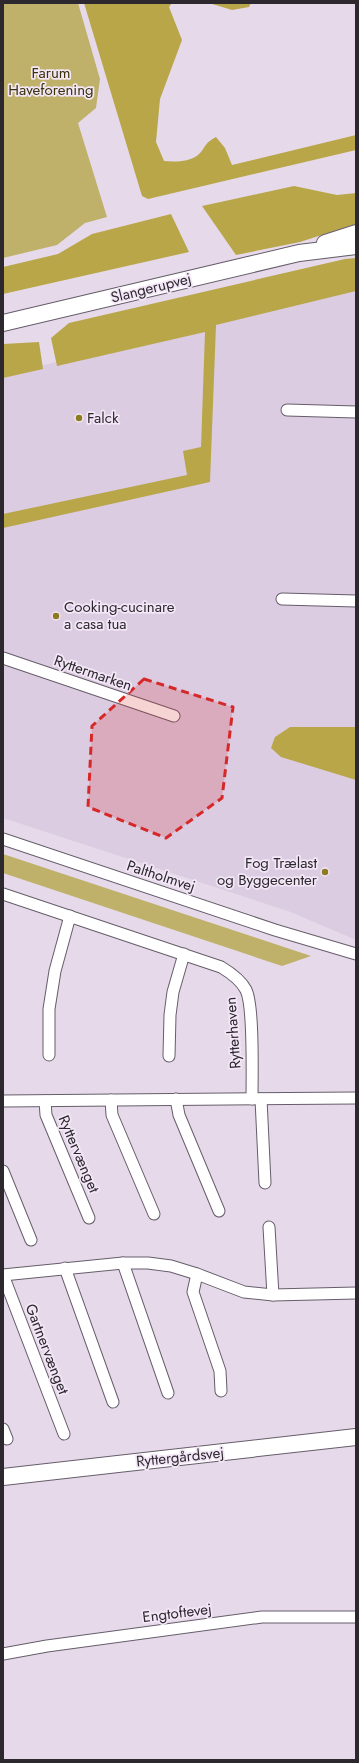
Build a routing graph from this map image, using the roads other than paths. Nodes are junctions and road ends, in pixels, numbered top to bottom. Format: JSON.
{"nodes":[{"id":1,"x":356,"y":233,"type":"edge"},
{"id":2,"x":356,"y":246,"type":"edge"},
{"id":3,"x":299,"y":253,"type":"junction"},
{"id":4,"x":3,"y":324,"type":"edge"},
{"id":5,"x":287,"y":410,"type":"dead end"},
{"id":6,"x":356,"y":412,"type":"edge"},
{"id":7,"x":282,"y":599,"type":"dead end"},
{"id":8,"x":356,"y":601,"type":"edge"},
{"id":9,"x":3,"y":658,"type":"edge"},
{"id":10,"x":174,"y":716,"type":"dead end"},
{"id":11,"x":3,"y":839,"type":"edge"},
{"id":12,"x":3,"y":894,"type":"edge"},
{"id":13,"x":70,"y":916,"type":"junction"},
{"id":14,"x":184,"y":954,"type":"junction"},
{"id":15,"x":356,"y":954,"type":"edge"},
{"id":16,"x":49,"y":1055,"type":"dead end"},
{"id":17,"x":169,"y":1056,"type":"dead end"},
{"id":18,"x":356,"y":1098,"type":"edge"},
{"id":19,"x":176,"y":1099,"type":"junction"},
{"id":20,"x":256,"y":1099,"type":"junction"},
{"id":21,"x":111,"y":1100,"type":"junction"},
{"id":22,"x":3,"y":1101,"type":"edge"},
{"id":23,"x":45,"y":1101,"type":"junction"},
{"id":24,"x":3,"y":1171,"type":"edge"},
{"id":25,"x":265,"y":1183,"type":"dead end"},
{"id":26,"x":219,"y":1211,"type":"dead end"},
{"id":27,"x":154,"y":1214,"type":"dead end"},
{"id":28,"x":89,"y":1218,"type":"dead end"},
{"id":29,"x":269,"y":1227,"type":"dead end"},
{"id":30,"x":31,"y":1240,"type":"dead end"},
{"id":31,"x":124,"y":1263,"type":"junction"},
{"id":32,"x":65,"y":1268,"type":"junction"},
{"id":33,"x":196,"y":1274,"type":"junction"},
{"id":34,"x":3,"y":1275,"type":"edge"},
{"id":35,"x":356,"y":1293,"type":"edge"},
{"id":36,"x":273,"y":1295,"type":"junction"},
{"id":37,"x":221,"y":1391,"type":"dead end"},
{"id":38,"x":168,"y":1393,"type":"dead end"},
{"id":39,"x":113,"y":1402,"type":"dead end"},
{"id":40,"x":64,"y":1434,"type":"dead end"},
{"id":41,"x":356,"y":1437,"type":"edge"},
{"id":42,"x":3,"y":1477,"type":"edge"},
{"id":43,"x":356,"y":1616,"type":"edge"},
{"id":44,"x":3,"y":1654,"type":"edge"}],
"edges":[{"from":1,"to":3,"type":"main road","name":"Slangerupvej"},
{"from":2,"to":3,"type":"main road","name":"Slangerupvej"},
{"from":3,"to":4,"type":"main road","name":"Slangerupvej"},
{"from":5,"to":6,"type":"street"},
{"from":7,"to":8,"type":"street"},
{"from":9,"to":10,"type":"street","name":"Ryttermarken"},
{"from":11,"to":15,"type":"street","name":"Paltholmvej"},
{"from":12,"to":13,"type":"street","name":"Rytterhaven"},
{"from":13,"to":14,"type":"street","name":"Rytterhaven"},
{"from":13,"to":16,"type":"street"},
{"from":14,"to":17,"type":"street"},
{"from":14,"to":20,"type":"street","name":"Rytterhaven"},
{"from":18,"to":20,"type":"street","name":"Ryttervænget"},
{"from":19,"to":20,"type":"street","name":"Ryttervænget"},
{"from":19,"to":21,"type":"street","name":"Ryttervænget"},
{"from":19,"to":26,"type":"street"},
{"from":20,"to":25,"type":"street"},
{"from":21,"to":23,"type":"street","name":"Ryttervænget"},
{"from":21,"to":27,"type":"street"},
{"from":22,"to":23,"type":"street","name":"Ryttervænget"},
{"from":23,"to":28,"type":"street","name":"Ryttervænget"},
{"from":24,"to":30,"type":"street"},
{"from":29,"to":36,"type":"street"},
{"from":31,"to":32,"type":"street","name":"Gartnervænget"},
{"from":31,"to":33,"type":"street","name":"Gartnervænget"},
{"from":31,"to":38,"type":"street"},
{"from":32,"to":34,"type":"street","name":"Gartnervænget"},
{"from":32,"to":39,"type":"street"},
{"from":33,"to":36,"type":"street","name":"Gartnervænget"},
{"from":33,"to":37,"type":"street"},
{"from":34,"to":40,"type":"street","name":"Gartnervænget"},
{"from":35,"to":36,"type":"street","name":"Gartnervænget"},
{"from":41,"to":42,"type":"main road","name":"Ryttergårdsvej"},
{"from":43,"to":44,"type":"street","name":"Engtoftevej"}]}
